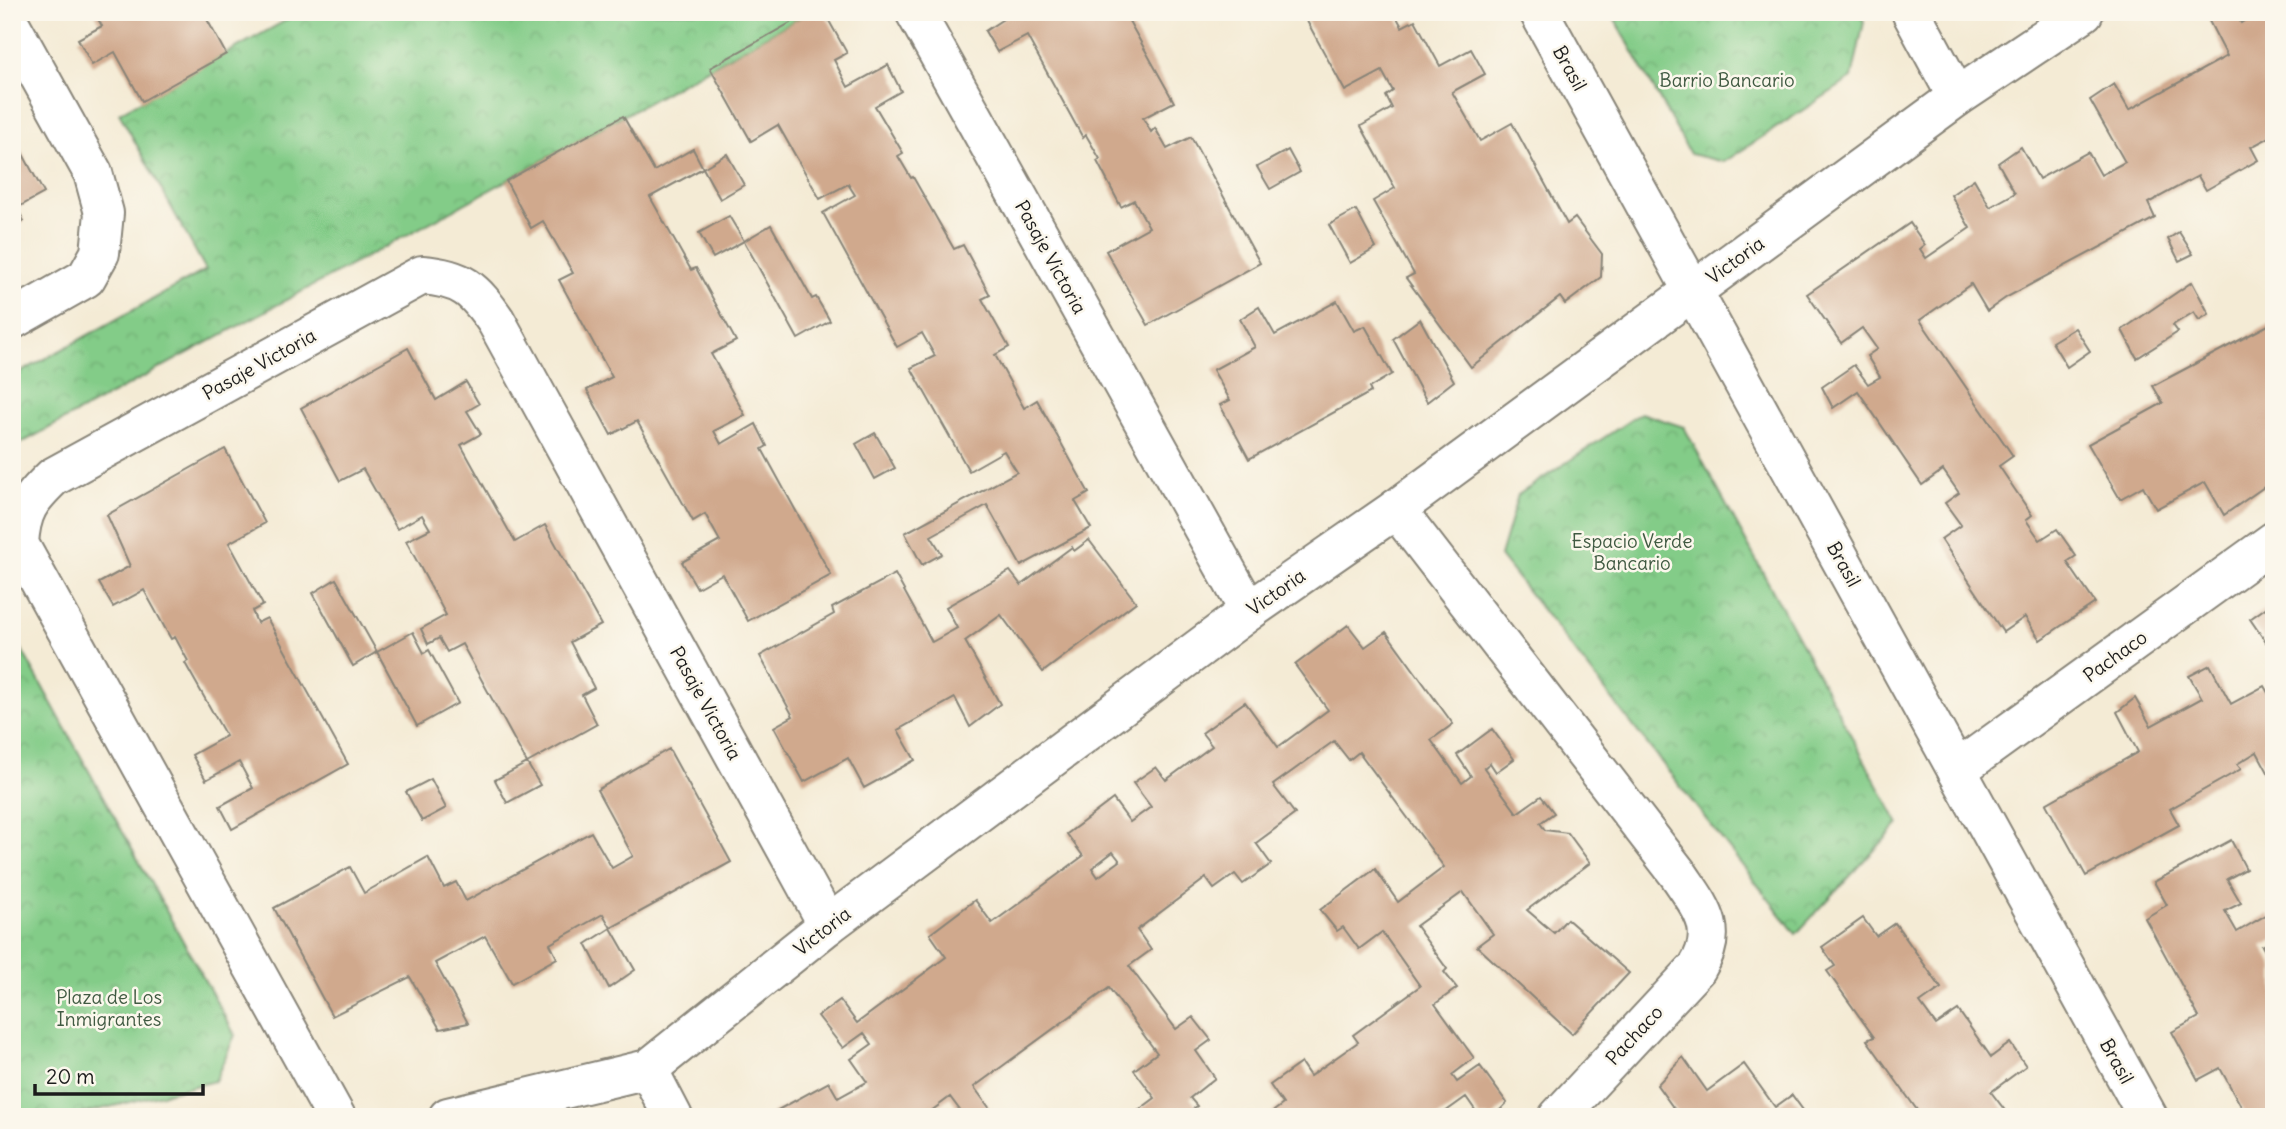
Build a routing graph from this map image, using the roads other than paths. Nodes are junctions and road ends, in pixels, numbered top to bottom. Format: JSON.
{"nodes":[{"id":1,"x":915,"y":12,"type":"edge"},
{"id":2,"x":1539,"y":12,"type":"edge"},
{"id":3,"x":1911,"y":12,"type":"edge"},
{"id":4,"x":2084,"y":12,"type":"edge"},
{"id":5,"x":12,"y":27,"type":"edge"},
{"id":6,"x":1957,"y":97,"type":"junction"},
{"id":7,"x":1693,"y":291,"type":"junction"},
{"id":8,"x":12,"y":320,"type":"edge"},
{"id":9,"x":1396,"y":509,"type":"junction"},
{"id":10,"x":2274,"y":541,"type":"edge"},
{"id":11,"x":1249,"y":611,"type":"junction"},
{"id":12,"x":1957,"y":770,"type":"junction"},
{"id":13,"x":828,"y":925,"type":"junction"},
{"id":14,"x":648,"y":1069,"type":"junction"},
{"id":15,"x":336,"y":1117,"type":"edge"},
{"id":16,"x":447,"y":1117,"type":"edge"},
{"id":17,"x":673,"y":1117,"type":"edge"},
{"id":18,"x":1558,"y":1117,"type":"edge"},
{"id":19,"x":2148,"y":1117,"type":"edge"}],
"edges":[{"from":1,"to":11,"type":"street","name":"Pasaje Victoria"},
{"from":2,"to":7,"type":"street","name":"Brasil"},
{"from":3,"to":6,"type":"street"},
{"from":4,"to":6,"type":"street","name":"Victoria"},
{"from":5,"to":8,"type":"street"},
{"from":6,"to":7,"type":"street","name":"Victoria"},
{"from":7,"to":9,"type":"street","name":"Victoria"},
{"from":7,"to":12,"type":"street","name":"Brasil"},
{"from":9,"to":11,"type":"street","name":"Victoria"},
{"from":9,"to":18,"type":"street","name":"Pachaco"},
{"from":10,"to":12,"type":"street","name":"Pachaco"},
{"from":11,"to":13,"type":"street","name":"Victoria"},
{"from":12,"to":19,"type":"street","name":"Brasil"},
{"from":13,"to":14,"type":"street","name":"Victoria"},
{"from":13,"to":15,"type":"street","name":"Pasaje Victoria"},
{"from":14,"to":16,"type":"street","name":"Victoria"},
{"from":14,"to":17,"type":"street"}]}
